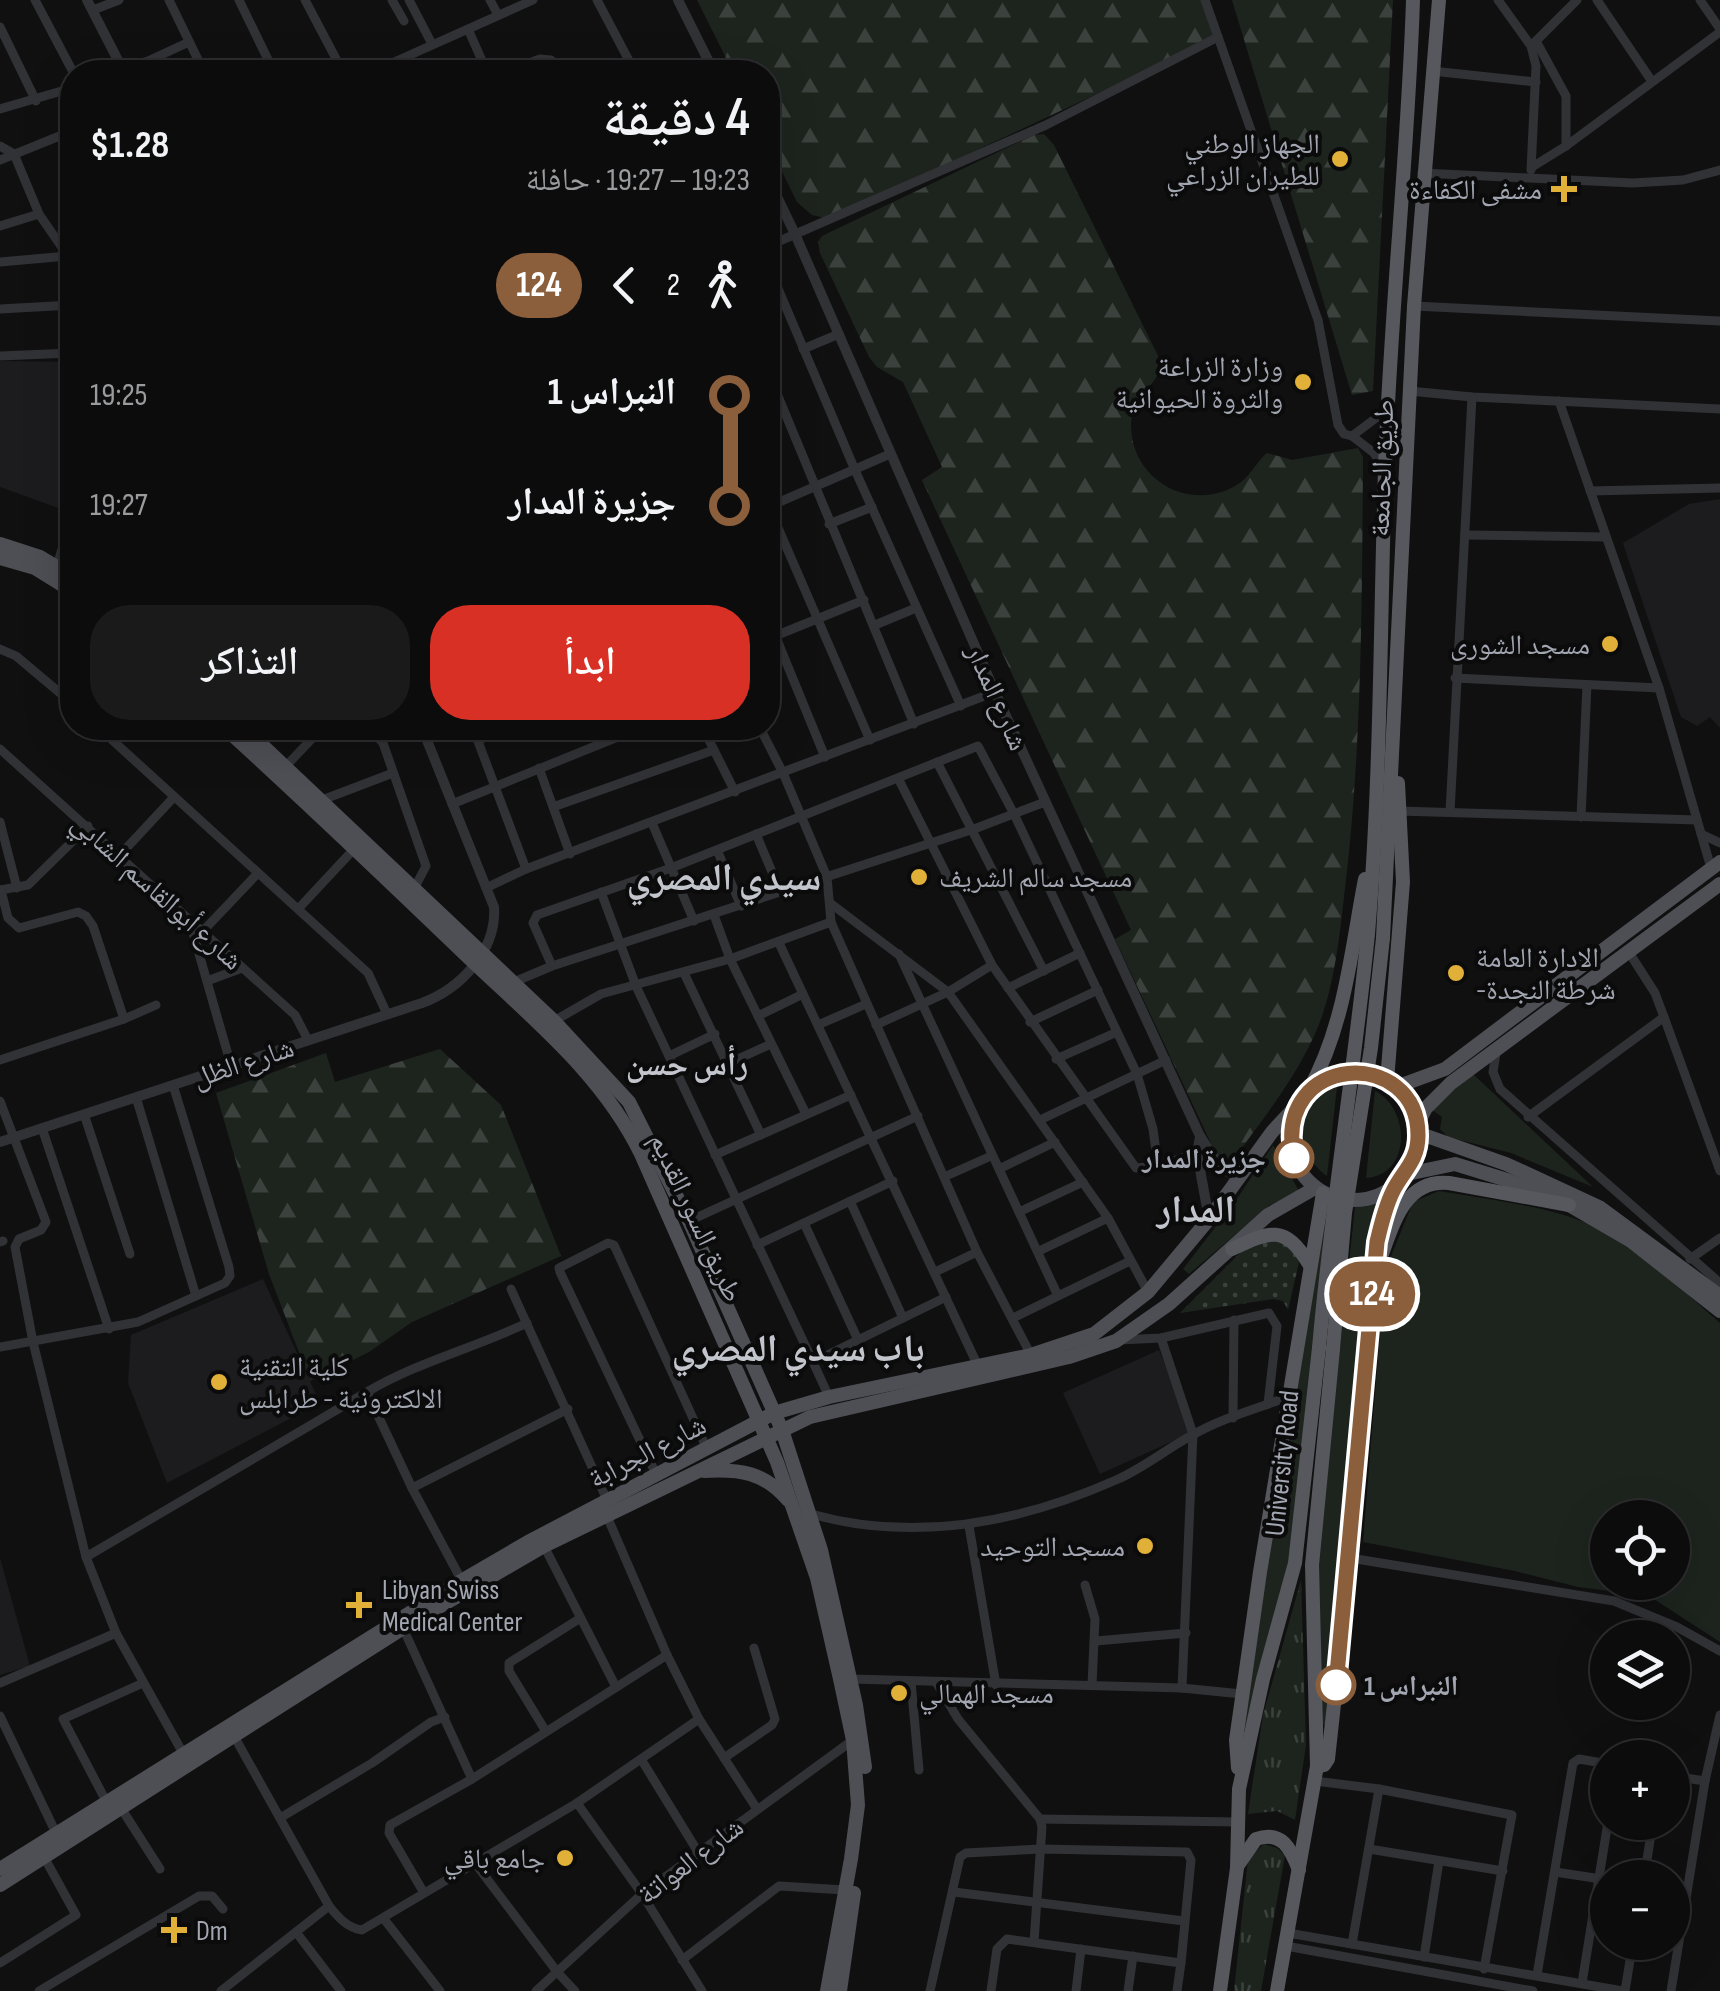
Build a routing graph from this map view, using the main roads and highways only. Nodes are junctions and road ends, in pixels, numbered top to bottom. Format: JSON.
{"nodes":[{"id":1,"x":1413,"y":0,"type":"edge"},
{"id":2,"x":1441,"y":0,"type":"edge"},
{"id":3,"x":0,"y":544,"type":"edge"},
{"id":4,"x":0,"y":558,"type":"edge"},
{"id":5,"x":38,"y":563,"type":"junction"},
{"id":6,"x":60,"y":567,"type":"edge"},
{"id":7,"x":60,"y":581,"type":"edge"},
{"id":8,"x":238,"y":740,"type":"edge"},
{"id":9,"x":267,"y":740,"type":"edge"},
{"id":10,"x":1396,"y":811,"type":"junction"},
{"id":11,"x":1376,"y":824,"type":"junction"},
{"id":12,"x":1716,"y":865,"type":"edge"},
{"id":13,"x":1720,"y":884,"type":"edge"},
{"id":14,"x":1376,"y":936,"type":"junction"},
{"id":15,"x":478,"y":958,"type":"junction"},
{"id":16,"x":1392,"y":1084,"type":"junction"},
{"id":17,"x":1309,"y":1090,"type":"junction"},
{"id":18,"x":1298,"y":1104,"type":"junction"},
{"id":19,"x":1418,"y":1129,"type":"junction"},
{"id":20,"x":1407,"y":1174,"type":"junction"},
{"id":21,"x":1395,"y":1186,"type":"junction"},
{"id":22,"x":1319,"y":1190,"type":"junction"},
{"id":23,"x":1569,"y":1205,"type":"junction"},
{"id":24,"x":1232,"y":1249,"type":"junction"},
{"id":25,"x":1176,"y":1257,"type":"junction"},
{"id":26,"x":1310,"y":1264,"type":"junction"},
{"id":27,"x":1200,"y":1276,"type":"junction"},
{"id":28,"x":1372,"y":1288,"type":"junction"},
{"id":29,"x":1718,"y":1297,"type":"edge"},
{"id":30,"x":1326,"y":1348,"type":"junction"},
{"id":31,"x":767,"y":1417,"type":"junction"},
{"id":32,"x":775,"y":1433,"type":"junction"},
{"id":33,"x":694,"y":1472,"type":"junction"},
{"id":34,"x":794,"y":1506,"type":"junction"},
{"id":35,"x":606,"y":1507,"type":"junction"},
{"id":36,"x":464,"y":1585,"type":"junction"},
{"id":37,"x":170,"y":1770,"type":"junction"},
{"id":38,"x":1316,"y":1774,"type":"junction"},
{"id":39,"x":1239,"y":1789,"type":"junction"},
{"id":40,"x":113,"y":1805,"type":"junction"},
{"id":41,"x":1237,"y":1868,"type":"junction"},
{"id":42,"x":0,"y":1870,"type":"edge"},
{"id":43,"x":1300,"y":1870,"type":"junction"},
{"id":44,"x":0,"y":1885,"type":"edge"},
{"id":45,"x":830,"y":1988,"type":"edge"},
{"id":46,"x":1220,"y":1991,"type":"edge"},
{"id":47,"x":1276,"y":1991,"type":"edge"}],
"edges":[{"from":1,"to":11,"type":"highway","name":"طريق الجامعة"},
{"from":2,"to":10,"type":"highway","name":"طريق الجامعة"},
{"from":3,"to":5,"type":"main road"},
{"from":4,"to":5,"type":"main road"},
{"from":5,"to":6,"type":"main road"},
{"from":5,"to":7,"type":"main road"},
{"from":8,"to":15,"type":"main road","name":"طريق السور القديم"},
{"from":9,"to":15,"type":"main road","name":"طريق السور القديم"},
{"from":10,"to":14,"type":"highway"},
{"from":10,"to":16,"type":"highway"},
{"from":11,"to":14,"type":"highway","name":"طريق الجامعة"},
{"from":11,"to":17,"type":"highway"},
{"from":12,"to":16,"type":"main road"},
{"from":13,"to":19,"type":"main road"},
{"from":14,"to":30,"type":"highway","name":"University Road","bridge":true},
{"from":15,"to":31,"type":"main road","name":"طريق السور القديم"},
{"from":15,"to":31,"type":"main road","name":"طريق السور القديم"},
{"from":16,"to":17,"type":"main road"},
{"from":16,"to":19,"type":"main road"},
{"from":17,"to":18,"type":"main road"},
{"from":18,"to":22,"type":"main road"},
{"from":18,"to":25,"type":"main road","name":"شارع الجرابة"},
{"from":19,"to":20,"type":"main road"},
{"from":19,"to":29,"type":"main road"},
{"from":20,"to":21,"type":"main road"},
{"from":20,"to":23,"type":"main road"},
{"from":21,"to":22,"type":"main road"},
{"from":21,"to":28,"type":"highway"},
{"from":22,"to":24,"type":"main road","name":"شارع الجرابة"},
{"from":22,"to":26,"type":"highway"},
{"from":23,"to":28,"type":"highway"},
{"from":23,"to":29,"type":"main road"},
{"from":24,"to":26,"type":"highway"},
{"from":24,"to":27,"type":"main road","name":"شارع الجرابة"},
{"from":25,"to":27,"type":"main road"},
{"from":25,"to":31,"type":"main road","name":"شارع الجرابة"},
{"from":26,"to":39,"type":"highway"},
{"from":27,"to":32,"type":"main road","name":"شارع الجرابة"},
{"from":28,"to":38,"type":"highway"},
{"from":30,"to":38,"type":"highway","name":"University Road"},
{"from":30,"to":39,"type":"highway","name":"University Road"},
{"from":31,"to":32,"type":"main road","name":"طريق السور القديم"},
{"from":31,"to":35,"type":"main road","name":"شارع الجرابة"},
{"from":32,"to":33,"type":"main road","name":"شارع الجرابة"},
{"from":32,"to":34,"type":"main road","name":"طريق السور القديم"},
{"from":32,"to":45,"type":"main road","name":"طريق السور القديم"},
{"from":33,"to":34,"type":"main road"},
{"from":33,"to":35,"type":"main road","name":"شارع الجرابة"},
{"from":34,"to":45,"type":"main road","name":"طريق السور القديم"},
{"from":35,"to":36,"type":"main road","name":"شارع الجرابة"},
{"from":35,"to":36,"type":"main road","name":"شارع الجرابة"},
{"from":36,"to":37,"type":"main road","name":"شارع الجرابة"},
{"from":36,"to":37,"type":"main road","name":"شارع الجرابة"},
{"from":37,"to":40,"type":"main road","name":"شارع الجرابة"},
{"from":38,"to":43,"type":"highway","name":"University Road"},
{"from":39,"to":41,"type":"highway","name":"University Road"},
{"from":40,"to":42,"type":"main road","name":"شارع الجرابة"},
{"from":40,"to":44,"type":"main road","name":"شارع الجرابة"},
{"from":41,"to":43,"type":"highway"},
{"from":41,"to":46,"type":"highway","name":"University Road"},
{"from":43,"to":47,"type":"highway","name":"University Road"}]}
